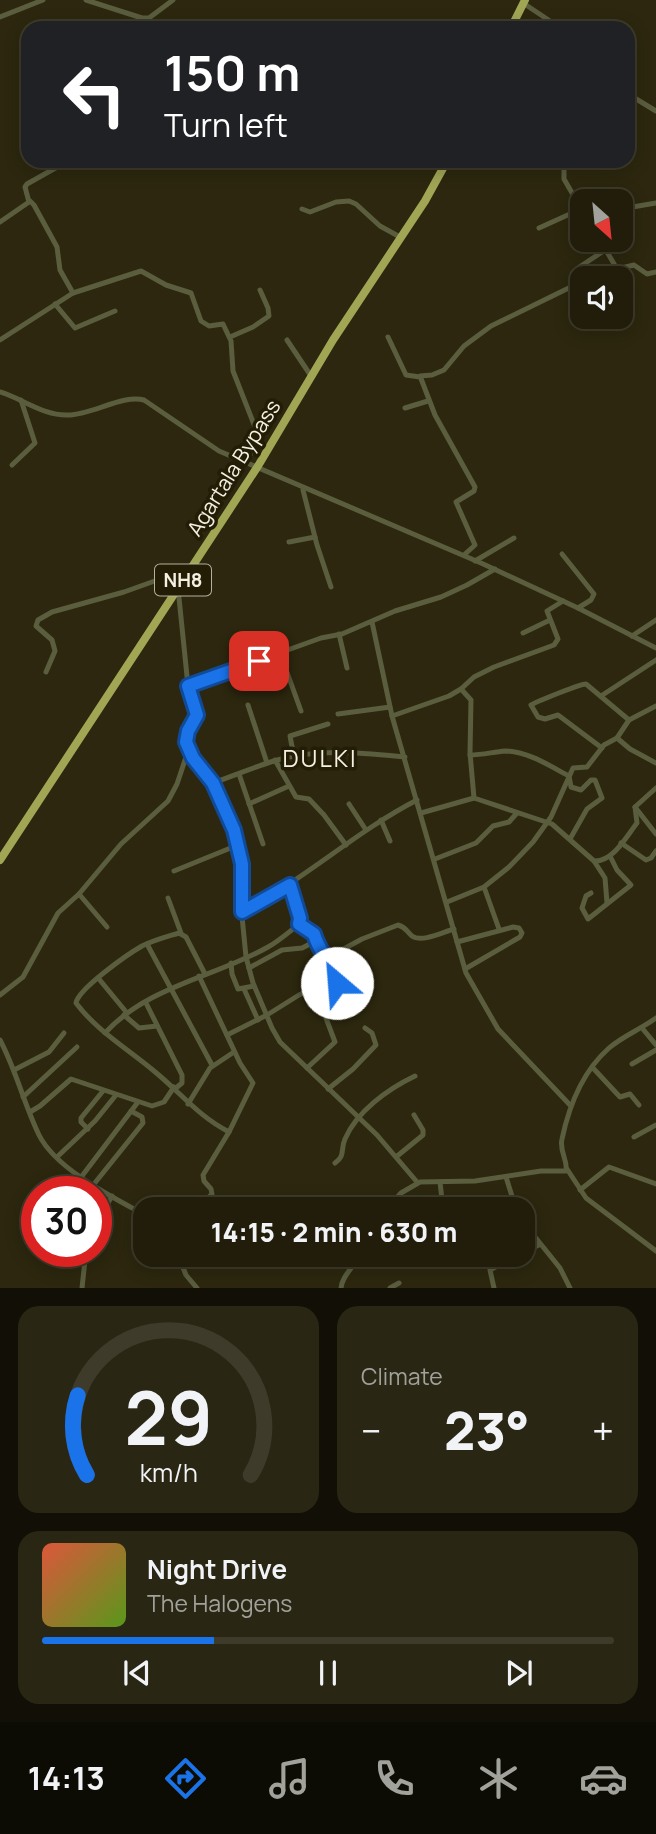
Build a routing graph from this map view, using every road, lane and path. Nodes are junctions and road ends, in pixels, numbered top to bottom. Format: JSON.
{"nodes":[{"id":1,"x":43,"y":0,"type":"edge"},
{"id":2,"x":86,"y":0,"type":"edge"},
{"id":3,"x":173,"y":0,"type":"edge"},
{"id":4,"x":524,"y":1,"type":"edge"},
{"id":5,"x":0,"y":17,"type":"edge"},
{"id":6,"x":546,"y":20,"type":"edge"},
{"id":7,"x":514,"y":21,"type":"edge"},
{"id":8,"x":635,"y":98,"type":"edge"},
{"id":9,"x":656,"y":111,"type":"edge"},
{"id":10,"x":56,"y":168,"type":"edge"},
{"id":11,"x":443,"y":168,"type":"edge"},
{"id":12,"x":564,"y":168,"type":"edge"},
{"id":13,"x":570,"y":189,"type":"edge"},
{"id":14,"x":30,"y":201,"type":"junction"},
{"id":15,"x":656,"y":203,"type":"edge"},
{"id":16,"x":634,"y":207,"type":"edge"},
{"id":17,"x":302,"y":209,"type":"dead end"},
{"id":18,"x":570,"y":215,"type":"edge"},
{"id":19,"x":0,"y":222,"type":"edge"},
{"id":20,"x":539,"y":228,"type":"dead end"},
{"id":21,"x":400,"y":237,"type":"junction"},
{"id":22,"x":602,"y":252,"type":"edge"},
{"id":23,"x":606,"y":252,"type":"edge"},
{"id":24,"x":656,"y":272,"type":"edge"},
{"id":25,"x":260,"y":290,"type":"dead end"},
{"id":26,"x":73,"y":293,"type":"junction"},
{"id":27,"x":55,"y":304,"type":"junction"},
{"id":28,"x":115,"y":311,"type":"dead end"},
{"id":29,"x":229,"y":337,"type":"junction"},
{"id":30,"x":388,"y":337,"type":"dead end"},
{"id":31,"x":0,"y":340,"type":"edge"},
{"id":32,"x":286,"y":340,"type":"dead end"},
{"id":33,"x":311,"y":376,"type":"junction"},
{"id":34,"x":419,"y":377,"type":"junction"},
{"id":35,"x":0,"y":392,"type":"edge"},
{"id":36,"x":21,"y":400,"type":"junction"},
{"id":37,"x":428,"y":401,"type":"junction"},
{"id":38,"x":405,"y":408,"type":"dead end"},
{"id":39,"x":245,"y":462,"type":"junction"},
{"id":40,"x":12,"y":465,"type":"dead end"},
{"id":41,"x":258,"y":466,"type":"junction"},
{"id":42,"x":303,"y":489,"type":"junction"},
{"id":43,"x":314,"y":537,"type":"junction"},
{"id":44,"x":514,"y":538,"type":"dead end"},
{"id":45,"x":289,"y":542,"type":"dead end"},
{"id":46,"x":562,"y":554,"type":"dead end"},
{"id":47,"x":463,"y":556,"type":"junction"},
{"id":48,"x":475,"y":561,"type":"junction"},
{"id":49,"x":191,"y":568,"type":"junction"},
{"id":50,"x":495,"y":569,"type":"junction"},
{"id":51,"x":331,"y":587,"type":"dead end"},
{"id":52,"x":178,"y":588,"type":"junction"},
{"id":53,"x":563,"y":601,"type":"junction"},
{"id":54,"x":578,"y":608,"type":"junction"},
{"id":55,"x":550,"y":620,"type":"junction"},
{"id":56,"x":656,"y":620,"type":"edge"},
{"id":57,"x":372,"y":622,"type":"junction"},
{"id":58,"x":523,"y":633,"type":"dead end"},
{"id":59,"x":339,"y":634,"type":"junction"},
{"id":60,"x":632,"y":636,"type":"junction"},
{"id":61,"x":656,"y":648,"type":"edge"},
{"id":62,"x":280,"y":653,"type":"junction"},
{"id":63,"x":656,"y":660,"type":"edge"},
{"id":64,"x":347,"y":668,"type":"dead end"},
{"id":65,"x":46,"y":673,"type":"dead end"},
{"id":66,"x":188,"y":686,"type":"junction"},
{"id":67,"x":461,"y":689,"type":"junction"},
{"id":68,"x":601,"y":696,"type":"junction"},
{"id":69,"x":248,"y":705,"type":"dead end"},
{"id":70,"x":656,"y":706,"type":"edge"},
{"id":71,"x":390,"y":708,"type":"junction"},
{"id":72,"x":301,"y":711,"type":"dead end"},
{"id":73,"x":647,"y":711,"type":"junction"},
{"id":74,"x":338,"y":714,"type":"dead end"},
{"id":75,"x":392,"y":716,"type":"junction"},
{"id":76,"x":656,"y":717,"type":"edge"},
{"id":77,"x":629,"y":720,"type":"junction"},
{"id":78,"x":328,"y":724,"type":"dead end"},
{"id":79,"x":617,"y":738,"type":"junction"},
{"id":80,"x":601,"y":748,"type":"junction"},
{"id":81,"x":188,"y":751,"type":"junction"},
{"id":82,"x":470,"y":755,"type":"junction"},
{"id":83,"x":294,"y":757,"type":"junction"},
{"id":84,"x":405,"y":757,"type":"junction"},
{"id":85,"x":275,"y":760,"type":"junction"},
{"id":86,"x":656,"y":763,"type":"edge"},
{"id":87,"x":267,"y":764,"type":"junction"},
{"id":88,"x":239,"y":774,"type":"junction"},
{"id":89,"x":569,"y":776,"type":"junction"},
{"id":90,"x":213,"y":783,"type":"junction"},
{"id":91,"x":289,"y":786,"type":"junction"},
{"id":92,"x":656,"y":788,"type":"edge"},
{"id":93,"x":474,"y":798,"type":"junction"},
{"id":94,"x":417,"y":800,"type":"junction"},
{"id":95,"x":249,"y":804,"type":"junction"},
{"id":96,"x":349,"y":804,"type":"dead end"},
{"id":97,"x":635,"y":807,"type":"junction"},
{"id":98,"x":421,"y":813,"type":"junction"},
{"id":99,"x":517,"y":813,"type":"junction"},
{"id":100,"x":381,"y":820,"type":"junction"},
{"id":101,"x":549,"y":822,"type":"junction"},
{"id":102,"x":366,"y":830,"type":"junction"},
{"id":103,"x":656,"y":834,"type":"edge"},
{"id":104,"x":570,"y":839,"type":"junction"},
{"id":105,"x":390,"y":841,"type":"dead end"},
{"id":106,"x":621,"y":843,"type":"junction"},
{"id":107,"x":263,"y":844,"type":"dead end"},
{"id":108,"x":238,"y":845,"type":"junction"},
{"id":109,"x":346,"y":845,"type":"junction"},
{"id":110,"x":656,"y":851,"type":"edge"},
{"id":111,"x":610,"y":856,"type":"junction"},
{"id":112,"x":435,"y":859,"type":"junction"},
{"id":113,"x":0,"y":860,"type":"edge"},
{"id":114,"x":594,"y":861,"type":"junction"},
{"id":115,"x":174,"y":871,"type":"dead end"},
{"id":116,"x":290,"y":885,"type":"junction"},
{"id":117,"x":484,"y":887,"type":"junction"},
{"id":118,"x":591,"y":893,"type":"dead end"},
{"id":119,"x":79,"y":894,"type":"junction"},
{"id":120,"x":168,"y":898,"type":"dead end"},
{"id":121,"x":447,"y":902,"type":"junction"},
{"id":122,"x":607,"y":904,"type":"junction"},
{"id":123,"x":242,"y":912,"type":"junction"},
{"id":124,"x":299,"y":924,"type":"junction"},
{"id":125,"x":107,"y":927,"type":"dead end"},
{"id":126,"x":454,"y":929,"type":"junction"},
{"id":127,"x":499,"y":929,"type":"junction"},
{"id":128,"x":181,"y":933,"type":"junction"},
{"id":129,"x":316,"y":942,"type":"junction"},
{"id":130,"x":457,"y":942,"type":"junction"},
{"id":131,"x":147,"y":944,"type":"junction"},
{"id":132,"x":246,"y":957,"type":"junction"},
{"id":133,"x":327,"y":958,"type":"junction"},
{"id":134,"x":231,"y":963,"type":"junction"},
{"id":135,"x":249,"y":968,"type":"junction"},
{"id":136,"x":465,"y":970,"type":"junction"},
{"id":137,"x":202,"y":975,"type":"junction"},
{"id":138,"x":99,"y":979,"type":"junction"},
{"id":139,"x":254,"y":986,"type":"junction"},
{"id":140,"x":172,"y":989,"type":"junction"},
{"id":141,"x":244,"y":989,"type":"junction"},
{"id":142,"x":315,"y":989,"type":"junction"},
{"id":143,"x":0,"y":995,"type":"edge"},
{"id":144,"x":146,"y":1003,"type":"junction"},
{"id":145,"x":125,"y":1014,"type":"junction"},
{"id":146,"x":267,"y":1015,"type":"junction"},
{"id":147,"x":656,"y":1018,"type":"edge"},
{"id":148,"x":258,"y":1020,"type":"junction"},
{"id":149,"x":157,"y":1026,"type":"junction"},
{"id":150,"x":365,"y":1028,"type":"dead end"},
{"id":151,"x":642,"y":1028,"type":"junction"},
{"id":152,"x":64,"y":1033,"type":"dead end"},
{"id":153,"x":105,"y":1033,"type":"junction"},
{"id":154,"x":226,"y":1035,"type":"junction"},
{"id":155,"x":0,"y":1040,"type":"edge"},
{"id":156,"x":656,"y":1047,"type":"edge"},
{"id":157,"x":77,"y":1048,"type":"dead end"},
{"id":158,"x":234,"y":1052,"type":"junction"},
{"id":159,"x":632,"y":1064,"type":"dead end"},
{"id":160,"x":212,"y":1065,"type":"junction"},
{"id":161,"x":307,"y":1068,"type":"junction"},
{"id":162,"x":593,"y":1068,"type":"junction"},
{"id":163,"x":13,"y":1070,"type":"junction"},
{"id":164,"x":415,"y":1076,"type":"dead end"},
{"id":165,"x":175,"y":1087,"type":"junction"},
{"id":166,"x":328,"y":1089,"type":"junction"},
{"id":167,"x":103,"y":1091,"type":"junction"},
{"id":168,"x":116,"y":1095,"type":"junction"},
{"id":169,"x":23,"y":1097,"type":"junction"},
{"id":170,"x":138,"y":1102,"type":"junction"},
{"id":171,"x":188,"y":1104,"type":"junction"},
{"id":172,"x":570,"y":1105,"type":"junction"},
{"id":173,"x":639,"y":1105,"type":"dead end"},
{"id":174,"x":131,"y":1111,"type":"junction"},
{"id":175,"x":30,"y":1112,"type":"junction"},
{"id":176,"x":414,"y":1115,"type":"dead end"},
{"id":177,"x":359,"y":1119,"type":"junction"},
{"id":178,"x":656,"y":1125,"type":"edge"},
{"id":179,"x":88,"y":1129,"type":"junction"},
{"id":180,"x":229,"y":1132,"type":"junction"},
{"id":181,"x":634,"y":1137,"type":"dead end"},
{"id":182,"x":57,"y":1157,"type":"junction"},
{"id":183,"x":396,"y":1157,"type":"junction"},
{"id":184,"x":335,"y":1163,"type":"dead end"},
{"id":185,"x":567,"y":1169,"type":"junction"},
{"id":186,"x":656,"y":1172,"type":"edge"},
{"id":187,"x":82,"y":1176,"type":"joint"},
{"id":188,"x":100,"y":1176,"type":"edge"},
{"id":189,"x":506,"y":1177,"type":"junction"},
{"id":190,"x":417,"y":1182,"type":"junction"},
{"id":191,"x":440,"y":1182,"type":"junction"},
{"id":192,"x":654,"y":1183,"type":"edge"},
{"id":193,"x":580,"y":1191,"type":"junction"},
{"id":194,"x":112,"y":1196,"type":"edge"},
{"id":195,"x":210,"y":1197,"type":"edge"},
{"id":196,"x":398,"y":1197,"type":"edge"},
{"id":197,"x":442,"y":1197,"type":"edge"},
{"id":198,"x":512,"y":1197,"type":"edge"},
{"id":199,"x":133,"y":1208,"type":"edge"},
{"id":200,"x":535,"y":1239,"type":"edge"},
{"id":201,"x":539,"y":1245,"type":"junction"},
{"id":202,"x":535,"y":1247,"type":"edge"},
{"id":203,"x":656,"y":1251,"type":"edge"},
{"id":204,"x":84,"y":1267,"type":"edge"},
{"id":205,"x":183,"y":1267,"type":"edge"},
{"id":206,"x":354,"y":1267,"type":"edge"},
{"id":207,"x":495,"y":1267,"type":"edge"},
{"id":208,"x":399,"y":1283,"type":"dead end"},
{"id":209,"x":82,"y":1288,"type":"edge"},
{"id":210,"x":197,"y":1288,"type":"edge"},
{"id":211,"x":341,"y":1288,"type":"edge"},
{"id":212,"x":390,"y":1288,"type":"edge"},
{"id":213,"x":494,"y":1288,"type":"edge"},
{"id":214,"x":570,"y":1288,"type":"edge"}],
"edges":[{"from":1,"to":5,"type":"street"},
{"from":2,"to":3,"type":"street"},
{"from":4,"to":6,"type":"street"},
{"from":4,"to":7,"type":"highway"},
{"from":8,"to":9,"type":"street"},
{"from":10,"to":14,"type":"street"},
{"from":11,"to":21,"type":"highway","name":"Agartala Bypass","number":"NH8"},
{"from":12,"to":13,"type":"street"},
{"from":14,"to":19,"type":"street"},
{"from":14,"to":26,"type":"street"},
{"from":15,"to":16,"type":"street"},
{"from":17,"to":21,"type":"street"},
{"from":18,"to":20,"type":"street"},
{"from":21,"to":33,"type":"highway","name":"Agartala Bypass","number":"NH8"},
{"from":22,"to":34,"type":"street"},
{"from":23,"to":24,"type":"street"},
{"from":25,"to":29,"type":"street"},
{"from":26,"to":27,"type":"street"},
{"from":26,"to":29,"type":"street"},
{"from":27,"to":28,"type":"street"},
{"from":27,"to":31,"type":"street"},
{"from":29,"to":39,"type":"street"},
{"from":30,"to":34,"type":"street"},
{"from":32,"to":33,"type":"street"},
{"from":33,"to":41,"type":"highway","name":"Agartala Bypass","number":"NH8"},
{"from":34,"to":37,"type":"street"},
{"from":35,"to":36,"type":"street"},
{"from":36,"to":39,"type":"street"},
{"from":36,"to":40,"type":"street"},
{"from":37,"to":38,"type":"street"},
{"from":37,"to":47,"type":"street"},
{"from":39,"to":41,"type":"street"},
{"from":41,"to":42,"type":"street"},
{"from":41,"to":49,"type":"highway","name":"Agartala Bypass","number":"NH8"},
{"from":42,"to":43,"type":"street"},
{"from":42,"to":47,"type":"street"},
{"from":43,"to":45,"type":"street"},
{"from":43,"to":51,"type":"street"},
{"from":44,"to":48,"type":"street"},
{"from":46,"to":54,"type":"street"},
{"from":47,"to":48,"type":"street"},
{"from":48,"to":50,"type":"street"},
{"from":49,"to":52,"type":"highway","name":"Agartala Bypass","number":"NH8"},
{"from":49,"to":65,"type":"street"},
{"from":50,"to":53,"type":"street"},
{"from":50,"to":57,"type":"street"},
{"from":52,"to":66,"type":"street"},
{"from":52,"to":113,"type":"highway","name":"Agartala Bypass","number":"NH8"},
{"from":53,"to":54,"type":"street"},
{"from":53,"to":55,"type":"street"},
{"from":54,"to":60,"type":"street"},
{"from":55,"to":58,"type":"street"},
{"from":55,"to":67,"type":"street"},
{"from":56,"to":60,"type":"street"},
{"from":57,"to":59,"type":"street"},
{"from":57,"to":71,"type":"street"},
{"from":59,"to":62,"type":"street"},
{"from":59,"to":64,"type":"street"},
{"from":60,"to":61,"type":"street"},
{"from":62,"to":66,"type":"street"},
{"from":62,"to":72,"type":"street"},
{"from":63,"to":68,"type":"street"},
{"from":66,"to":81,"type":"street"},
{"from":67,"to":75,"type":"street"},
{"from":67,"to":82,"type":"street"},
{"from":68,"to":77,"type":"street"},
{"from":68,"to":80,"type":"street"},
{"from":69,"to":87,"type":"street"},
{"from":70,"to":73,"type":"street"},
{"from":71,"to":74,"type":"street"},
{"from":71,"to":75,"type":"street"},
{"from":73,"to":76,"type":"street"},
{"from":73,"to":77,"type":"street"},
{"from":75,"to":84,"type":"street"},
{"from":77,"to":79,"type":"street"},
{"from":78,"to":83,"type":"street"},
{"from":79,"to":80,"type":"street"},
{"from":79,"to":86,"type":"street"},
{"from":80,"to":89,"type":"street"},
{"from":81,"to":90,"type":"street"},
{"from":81,"to":119,"type":"street"},
{"from":82,"to":89,"type":"street"},
{"from":82,"to":93,"type":"street"},
{"from":83,"to":84,"type":"street"},
{"from":83,"to":85,"type":"street"},
{"from":84,"to":94,"type":"street"},
{"from":85,"to":87,"type":"street"},
{"from":85,"to":91,"type":"street"},
{"from":87,"to":88,"type":"street"},
{"from":88,"to":90,"type":"street"},
{"from":88,"to":95,"type":"street"},
{"from":89,"to":101,"type":"street"},
{"from":89,"to":104,"type":"street"},
{"from":90,"to":108,"type":"street"},
{"from":91,"to":95,"type":"street"},
{"from":91,"to":109,"type":"street"},
{"from":92,"to":97,"type":"street"},
{"from":93,"to":98,"type":"street"},
{"from":93,"to":99,"type":"street"},
{"from":94,"to":98,"type":"street"},
{"from":94,"to":100,"type":"street"},
{"from":95,"to":107,"type":"street"},
{"from":96,"to":102,"type":"street"},
{"from":97,"to":103,"type":"street"},
{"from":97,"to":106,"type":"street"},
{"from":98,"to":112,"type":"street"},
{"from":99,"to":101,"type":"street"},
{"from":99,"to":112,"type":"street"},
{"from":100,"to":102,"type":"street"},
{"from":100,"to":105,"type":"street"},
{"from":101,"to":104,"type":"street"},
{"from":101,"to":117,"type":"street"},
{"from":102,"to":109,"type":"street"},
{"from":104,"to":114,"type":"street"},
{"from":106,"to":110,"type":"street"},
{"from":106,"to":111,"type":"street"},
{"from":108,"to":115,"type":"street"},
{"from":108,"to":123,"type":"street"},
{"from":109,"to":116,"type":"street"},
{"from":111,"to":114,"type":"street"},
{"from":111,"to":122,"type":"street"},
{"from":112,"to":121,"type":"street"},
{"from":114,"to":122,"type":"street"},
{"from":116,"to":123,"type":"street"},
{"from":116,"to":124,"type":"street"},
{"from":117,"to":121,"type":"street"},
{"from":117,"to":127,"type":"street"},
{"from":118,"to":122,"type":"street"},
{"from":119,"to":125,"type":"street"},
{"from":119,"to":143,"type":"street"},
{"from":120,"to":128,"type":"street"},
{"from":121,"to":126,"type":"street"},
{"from":123,"to":132,"type":"street"},
{"from":124,"to":129,"type":"street"},
{"from":124,"to":132,"type":"street"},
{"from":126,"to":130,"type":"street"},
{"from":126,"to":133,"type":"street"},
{"from":127,"to":130,"type":"street"},
{"from":127,"to":136,"type":"street"},
{"from":128,"to":131,"type":"street"},
{"from":128,"to":137,"type":"street"},
{"from":129,"to":133,"type":"street"},
{"from":129,"to":135,"type":"street"},
{"from":130,"to":136,"type":"street"},
{"from":131,"to":138,"type":"street"},
{"from":131,"to":140,"type":"street"},
{"from":132,"to":134,"type":"street"},
{"from":132,"to":135,"type":"street"},
{"from":133,"to":142,"type":"street"},
{"from":134,"to":137,"type":"street"},
{"from":134,"to":141,"type":"street"},
{"from":135,"to":139,"type":"street"},
{"from":136,"to":172,"type":"street"},
{"from":137,"to":140,"type":"street"},
{"from":137,"to":154,"type":"street"},
{"from":138,"to":145,"type":"street"},
{"from":138,"to":153,"type":"street"},
{"from":139,"to":141,"type":"street"},
{"from":139,"to":146,"type":"street"},
{"from":140,"to":144,"type":"street"},
{"from":140,"to":160,"type":"street"},
{"from":141,"to":148,"type":"street"},
{"from":142,"to":146,"type":"street"},
{"from":142,"to":161,"type":"street"},
{"from":144,"to":145,"type":"street"},
{"from":144,"to":149,"type":"street"},
{"from":145,"to":149,"type":"street"},
{"from":145,"to":153,"type":"street"},
{"from":146,"to":148,"type":"street"},
{"from":146,"to":161,"type":"street"},
{"from":147,"to":151,"type":"street"},
{"from":148,"to":154,"type":"street"},
{"from":149,"to":165,"type":"street"},
{"from":150,"to":166,"type":"street"},
{"from":151,"to":156,"type":"street"},
{"from":151,"to":162,"type":"street"},
{"from":152,"to":163,"type":"street"},
{"from":153,"to":165,"type":"street"},
{"from":154,"to":158,"type":"street"},
{"from":155,"to":163,"type":"street"},
{"from":156,"to":159,"type":"street"},
{"from":157,"to":169,"type":"street"},
{"from":158,"to":160,"type":"street"},
{"from":158,"to":180,"type":"street"},
{"from":160,"to":171,"type":"street"},
{"from":161,"to":166,"type":"street"},
{"from":162,"to":172,"type":"street"},
{"from":162,"to":173,"type":"street"},
{"from":163,"to":169,"type":"street"},
{"from":164,"to":177,"type":"street"},
{"from":165,"to":170,"type":"street"},
{"from":165,"to":171,"type":"street"},
{"from":166,"to":177,"type":"street"},
{"from":167,"to":168,"type":"street"},
{"from":167,"to":175,"type":"street"},
{"from":167,"to":179,"type":"street"},
{"from":168,"to":170,"type":"street"},
{"from":168,"to":179,"type":"street"},
{"from":169,"to":175,"type":"street"},
{"from":170,"to":174,"type":"street"},
{"from":171,"to":180,"type":"street"},
{"from":172,"to":185,"type":"street"},
{"from":174,"to":187,"type":"street"},
{"from":174,"to":188,"type":"street"},
{"from":175,"to":182,"type":"street"},
{"from":176,"to":183,"type":"street"},
{"from":177,"to":183,"type":"street"},
{"from":177,"to":184,"type":"street"},
{"from":178,"to":181,"type":"street"},
{"from":179,"to":182,"type":"street"},
{"from":180,"to":195,"type":"street"},
{"from":182,"to":187,"type":"street"},
{"from":183,"to":190,"type":"street"},
{"from":185,"to":189,"type":"street"},
{"from":185,"to":193,"type":"street"},
{"from":186,"to":192,"type":"street"},
{"from":189,"to":191,"type":"street"},
{"from":189,"to":198,"type":"street"},
{"from":190,"to":191,"type":"street"},
{"from":190,"to":196,"type":"street"},
{"from":191,"to":197,"type":"street"},
{"from":192,"to":193,"type":"street"},
{"from":193,"to":203,"type":"street"},
{"from":194,"to":199,"type":"street"},
{"from":200,"to":201,"type":"street"},
{"from":201,"to":202,"type":"street"},
{"from":201,"to":214,"type":"street"},
{"from":204,"to":209,"type":"street"},
{"from":205,"to":210,"type":"street"},
{"from":206,"to":211,"type":"street"},
{"from":207,"to":213,"type":"street"},
{"from":208,"to":212,"type":"street"}]}
